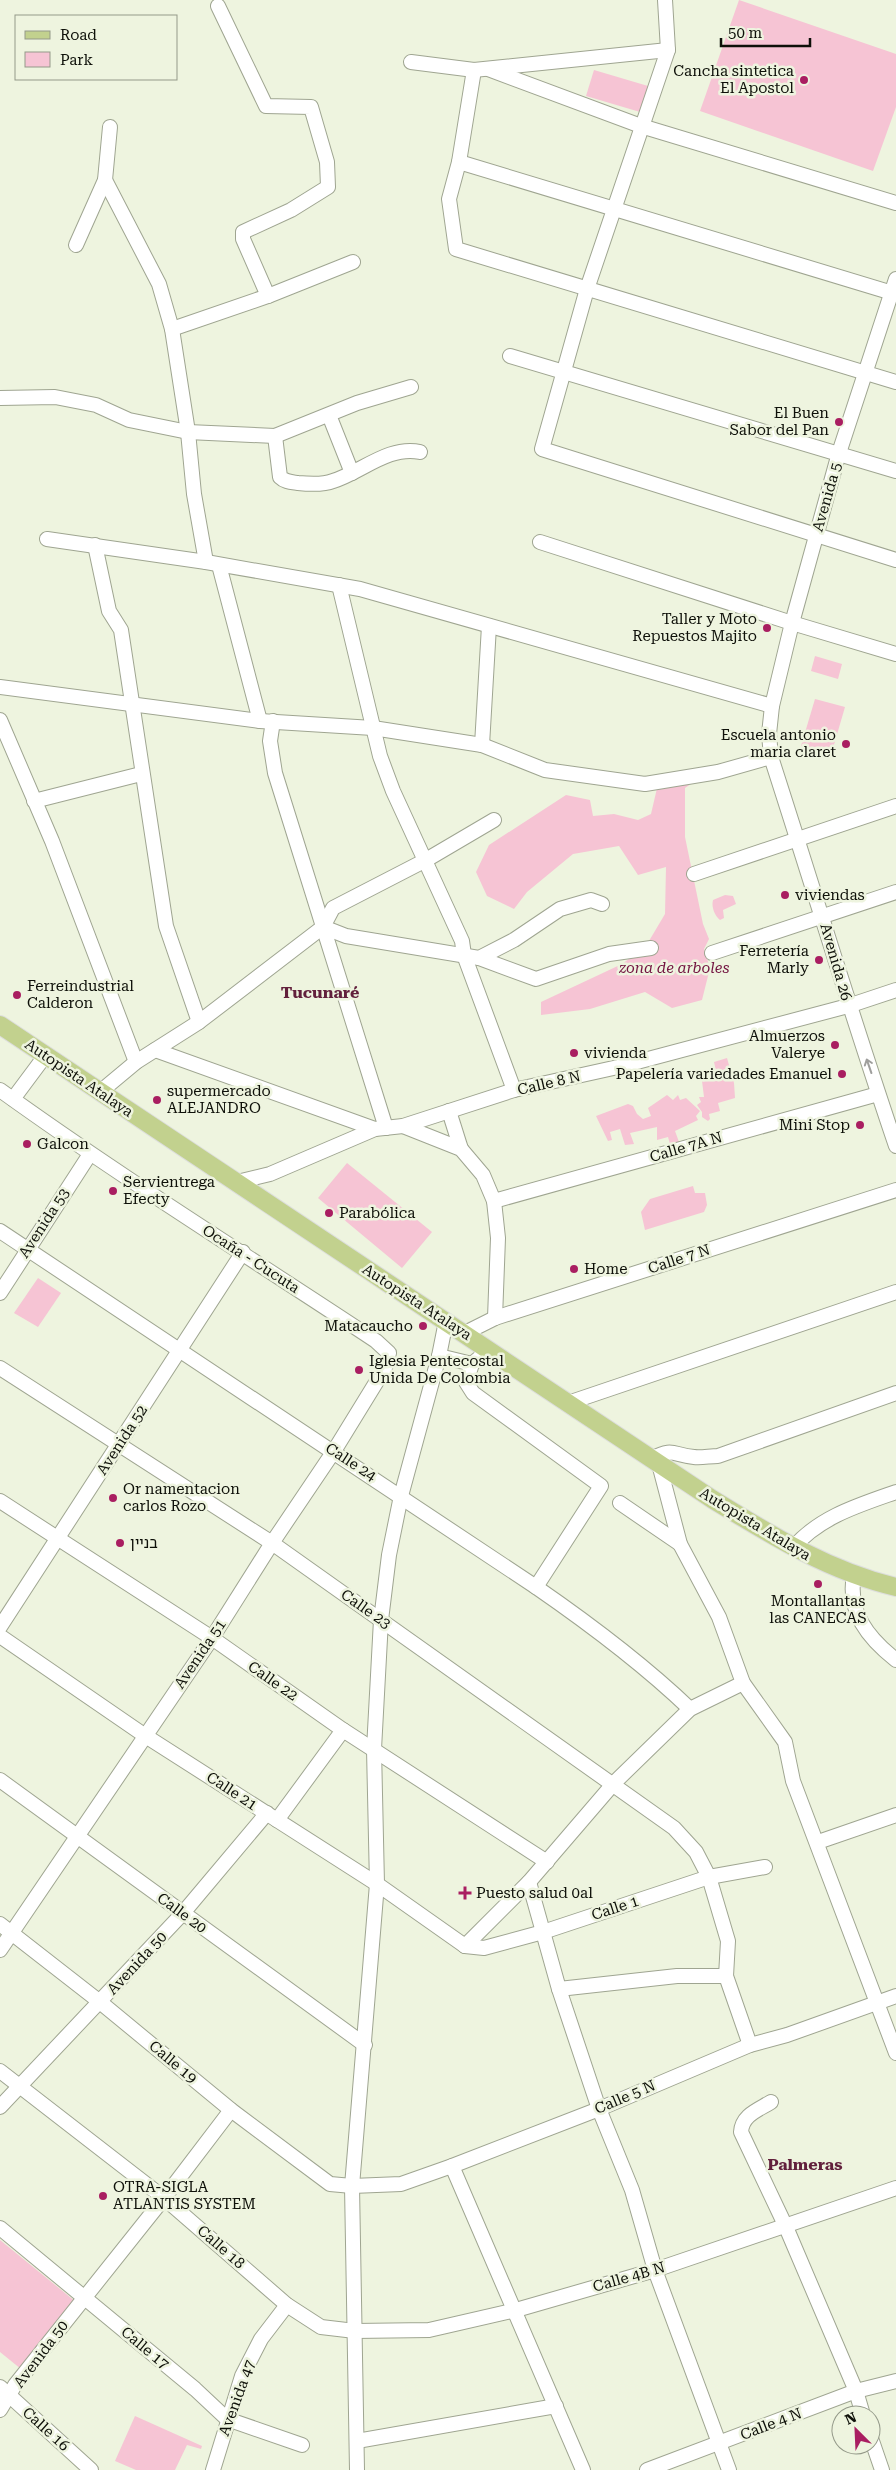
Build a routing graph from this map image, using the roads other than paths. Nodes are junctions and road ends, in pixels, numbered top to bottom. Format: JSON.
{"nodes":[{"id":1,"x":665,"y":0,"type":"edge"},
{"id":2,"x":218,"y":6,"type":"dead end"},
{"id":3,"x":668,"y":50,"type":"junction"},
{"id":4,"x":411,"y":62,"type":"dead end"},
{"id":5,"x":488,"y":69,"type":"junction"},
{"id":6,"x":474,"y":70,"type":"junction"},
{"id":7,"x":641,"y":126,"type":"junction"},
{"id":8,"x":110,"y":127,"type":"dead end"},
{"id":9,"x":459,"y":162,"type":"junction"},
{"id":10,"x":105,"y":180,"type":"junction"},
{"id":11,"x":896,"y":203,"type":"edge"},
{"id":12,"x":615,"y":211,"type":"junction"},
{"id":13,"x":76,"y":245,"type":"dead end"},
{"id":14,"x":353,"y":262,"type":"dead end"},
{"id":15,"x":896,"y":279,"type":"edge"},
{"id":16,"x":587,"y":289,"type":"junction"},
{"id":17,"x":894,"y":293,"type":"edge"},
{"id":18,"x":268,"y":296,"type":"junction"},
{"id":19,"x":172,"y":329,"type":"junction"},
{"id":20,"x":510,"y":356,"type":"dead end"},
{"id":21,"x":866,"y":372,"type":"junction"},
{"id":22,"x":565,"y":373,"type":"junction"},
{"id":23,"x":896,"y":382,"type":"edge"},
{"id":24,"x":411,"y":387,"type":"dead end"},
{"id":25,"x":0,"y":398,"type":"edge"},
{"id":26,"x":329,"y":415,"type":"junction"},
{"id":27,"x":188,"y":432,"type":"junction"},
{"id":28,"x":275,"y":436,"type":"junction"},
{"id":29,"x":420,"y":452,"type":"dead end"},
{"id":30,"x":839,"y":453,"type":"junction"},
{"id":31,"x":896,"y":471,"type":"edge"},
{"id":32,"x":352,"y":473,"type":"junction"},
{"id":33,"x":816,"y":535,"type":"junction"},
{"id":34,"x":47,"y":540,"type":"dead end"},
{"id":35,"x":540,"y":542,"type":"dead end"},
{"id":36,"x":95,"y":545,"type":"junction"},
{"id":37,"x":896,"y":560,"type":"edge"},
{"id":38,"x":212,"y":564,"type":"junction"},
{"id":39,"x":339,"y":585,"type":"junction"},
{"id":40,"x":792,"y":623,"type":"junction"},
{"id":41,"x":489,"y":626,"type":"junction"},
{"id":42,"x":896,"y":654,"type":"edge"},
{"id":43,"x":0,"y":688,"type":"edge"},
{"id":44,"x":134,"y":705,"type":"junction"},
{"id":45,"x":771,"y":713,"type":"junction"},
{"id":46,"x":0,"y":720,"type":"edge"},
{"id":47,"x":266,"y":721,"type":"junction"},
{"id":48,"x":373,"y":728,"type":"junction"},
{"id":49,"x":482,"y":745,"type":"junction"},
{"id":50,"x":771,"y":758,"type":"junction"},
{"id":51,"x":141,"y":774,"type":"junction"},
{"id":52,"x":34,"y":801,"type":"junction"},
{"id":53,"x":896,"y":806,"type":"edge"},
{"id":54,"x":494,"y":820,"type":"dead end"},
{"id":55,"x":798,"y":839,"type":"junction"},
{"id":56,"x":426,"y":860,"type":"junction"},
{"id":57,"x":694,"y":874,"type":"dead end"},
{"id":58,"x":896,"y":892,"type":"edge"},
{"id":59,"x":602,"y":904,"type":"dead end"},
{"id":60,"x":822,"y":917,"type":"junction"},
{"id":61,"x":323,"y":927,"type":"junction"},
{"id":62,"x":651,"y":948,"type":"dead end"},
{"id":63,"x":712,"y":952,"type":"dead end"},
{"id":64,"x":464,"y":955,"type":"junction"},
{"id":65,"x":479,"y":958,"type":"junction"},
{"id":66,"x":896,"y":990,"type":"edge"},
{"id":67,"x":848,"y":1006,"type":"junction"},
{"id":68,"x":199,"y":1022,"type":"junction"},
{"id":69,"x":0,"y":1025,"type":"edge"},
{"id":70,"x":155,"y":1050,"type":"junction"},
{"id":71,"x":45,"y":1056,"type":"junction"},
{"id":72,"x":136,"y":1062,"type":"junction"},
{"id":73,"x":0,"y":1090,"type":"edge"},
{"id":74,"x":514,"y":1090,"type":"junction"},
{"id":75,"x":100,"y":1092,"type":"junction"},
{"id":76,"x":878,"y":1094,"type":"junction"},
{"id":77,"x":13,"y":1099,"type":"junction"},
{"id":78,"x":449,"y":1111,"type":"junction"},
{"id":79,"x":403,"y":1126,"type":"junction"},
{"id":80,"x":380,"y":1129,"type":"junction"},
{"id":81,"x":896,"y":1146,"type":"edge"},
{"id":82,"x":461,"y":1149,"type":"junction"},
{"id":83,"x":90,"y":1154,"type":"junction"},
{"id":84,"x":237,"y":1182,"type":"junction"},
{"id":85,"x":896,"y":1190,"type":"edge"},
{"id":86,"x":494,"y":1201,"type":"junction"},
{"id":87,"x":0,"y":1231,"type":"edge"},
{"id":88,"x":27,"y":1249,"type":"junction"},
{"id":89,"x":243,"y":1252,"type":"junction"},
{"id":90,"x":896,"y":1292,"type":"edge"},
{"id":91,"x":0,"y":1293,"type":"edge"},
{"id":92,"x":495,"y":1318,"type":"junction"},
{"id":93,"x":446,"y":1321,"type":"junction"},
{"id":94,"x":465,"y":1333,"type":"junction"},
{"id":95,"x":489,"y":1350,"type":"junction"},
{"id":96,"x":180,"y":1351,"type":"junction"},
{"id":97,"x":389,"y":1353,"type":"joint"},
{"id":98,"x":439,"y":1356,"type":"junction"},
{"id":99,"x":472,"y":1364,"type":"junction"},
{"id":100,"x":0,"y":1368,"type":"edge"},
{"id":101,"x":896,"y":1393,"type":"edge"},
{"id":102,"x":568,"y":1403,"type":"junction"},
{"id":103,"x":120,"y":1444,"type":"junction"},
{"id":104,"x":334,"y":1451,"type":"junction"},
{"id":105,"x":655,"y":1461,"type":"junction"},
{"id":106,"x":896,"y":1492,"type":"edge"},
{"id":107,"x":401,"y":1496,"type":"junction"},
{"id":108,"x":0,"y":1501,"type":"edge"},
{"id":109,"x":620,"y":1503,"type":"dead end"},
{"id":110,"x":58,"y":1538,"type":"junction"},
{"id":111,"x":272,"y":1543,"type":"junction"},
{"id":112,"x":680,"y":1544,"type":"junction"},
{"id":113,"x":793,"y":1548,"type":"junction"},
{"id":114,"x":854,"y":1576,"type":"junction"},
{"id":115,"x":536,"y":1587,"type":"junction"},
{"id":116,"x":896,"y":1587,"type":"edge"},
{"id":117,"x":381,"y":1620,"type":"junction"},
{"id":118,"x":0,"y":1626,"type":"edge"},
{"id":119,"x":0,"y":1636,"type":"edge"},
{"id":120,"x":212,"y":1638,"type":"junction"},
{"id":121,"x":896,"y":1660,"type":"edge"},
{"id":122,"x":743,"y":1682,"type":"junction"},
{"id":123,"x":690,"y":1709,"type":"junction"},
{"id":124,"x":343,"y":1730,"type":"junction"},
{"id":125,"x":144,"y":1735,"type":"junction"},
{"id":126,"x":374,"y":1749,"type":"junction"},
{"id":127,"x":0,"y":1780,"type":"edge"},
{"id":128,"x":614,"y":1783,"type":"junction"},
{"id":129,"x":896,"y":1816,"type":"edge"},
{"id":130,"x":272,"y":1817,"type":"junction"},
{"id":131,"x":77,"y":1836,"type":"junction"},
{"id":132,"x":818,"y":1842,"type":"junction"},
{"id":133,"x":547,"y":1862,"type":"junction"},
{"id":134,"x":765,"y":1867,"type":"dead end"},
{"id":135,"x":709,"y":1877,"type":"junction"},
{"id":136,"x":529,"y":1882,"type":"junction"},
{"id":137,"x":377,"y":1884,"type":"junction"},
{"id":138,"x":183,"y":1913,"type":"junction"},
{"id":139,"x":0,"y":1924,"type":"edge"},
{"id":140,"x":542,"y":1932,"type":"junction"},
{"id":141,"x":12,"y":1933,"type":"junction"},
{"id":142,"x":465,"y":1946,"type":"junction"},
{"id":143,"x":0,"y":1950,"type":"edge"},
{"id":144,"x":726,"y":1976,"type":"junction"},
{"id":145,"x":559,"y":1989,"type":"junction"},
{"id":146,"x":896,"y":1996,"type":"edge"},
{"id":147,"x":100,"y":2002,"type":"junction"},
{"id":148,"x":877,"y":2003,"type":"junction"},
{"id":149,"x":750,"y":2044,"type":"junction"},
{"id":150,"x":365,"y":2045,"type":"junction"},
{"id":151,"x":896,"y":2053,"type":"edge"},
{"id":152,"x":0,"y":2071,"type":"edge"},
{"id":153,"x":19,"y":2086,"type":"junction"},
{"id":154,"x":771,"y":2102,"type":"dead end"},
{"id":155,"x":0,"y":2107,"type":"edge"},
{"id":156,"x":599,"y":2109,"type":"junction"},
{"id":157,"x":231,"y":2110,"type":"junction"},
{"id":158,"x":452,"y":2166,"type":"junction"},
{"id":159,"x":352,"y":2186,"type":"junction"},
{"id":160,"x":896,"y":2188,"type":"edge"},
{"id":161,"x":164,"y":2198,"type":"junction"},
{"id":162,"x":786,"y":2227,"type":"junction"},
{"id":163,"x":0,"y":2228,"type":"edge"},
{"id":164,"x":655,"y":2270,"type":"junction"},
{"id":165,"x":85,"y":2297,"type":"junction"},
{"id":166,"x":287,"y":2305,"type":"junction"},
{"id":167,"x":516,"y":2310,"type":"junction"},
{"id":168,"x":355,"y":2331,"type":"junction"},
{"id":169,"x":896,"y":2381,"type":"edge"},
{"id":170,"x":856,"y":2391,"type":"junction"},
{"id":171,"x":5,"y":2392,"type":"edge"},
{"id":172,"x":861,"y":2405,"type":"edge"},
{"id":173,"x":556,"y":2406,"type":"junction"},
{"id":174,"x":0,"y":2410,"type":"edge"},
{"id":175,"x":227,"y":2418,"type":"junction"},
{"id":176,"x":357,"y":2441,"type":"junction"},
{"id":177,"x":718,"y":2444,"type":"junction"},
{"id":178,"x":302,"y":2445,"type":"dead end"},
{"id":179,"x":877,"y":2455,"type":"edge"},
{"id":180,"x":91,"y":2470,"type":"edge"},
{"id":181,"x":213,"y":2470,"type":"edge"},
{"id":182,"x":357,"y":2470,"type":"edge"},
{"id":183,"x":583,"y":2470,"type":"edge"},
{"id":184,"x":646,"y":2470,"type":"edge"},
{"id":185,"x":729,"y":2470,"type":"edge"},
{"id":186,"x":882,"y":2470,"type":"edge"}],
"edges":[{"from":1,"to":3,"type":"street"},
{"from":2,"to":18,"type":"street"},
{"from":3,"to":5,"type":"street"},
{"from":3,"to":7,"type":"street"},
{"from":4,"to":6,"type":"street"},
{"from":5,"to":6,"type":"street"},
{"from":5,"to":7,"type":"street"},
{"from":6,"to":9,"type":"street"},
{"from":7,"to":11,"type":"street"},
{"from":7,"to":12,"type":"street"},
{"from":8,"to":10,"type":"street"},
{"from":9,"to":12,"type":"street"},
{"from":9,"to":16,"type":"street"},
{"from":10,"to":13,"type":"street"},
{"from":10,"to":19,"type":"street"},
{"from":12,"to":16,"type":"street"},
{"from":12,"to":17,"type":"street"},
{"from":14,"to":18,"type":"street"},
{"from":15,"to":17,"type":"street","name":"Avenida 5"},
{"from":16,"to":21,"type":"street"},
{"from":16,"to":22,"type":"street"},
{"from":17,"to":21,"type":"street","name":"Avenida 5"},
{"from":18,"to":19,"type":"street"},
{"from":19,"to":27,"type":"street"},
{"from":20,"to":22,"type":"street"},
{"from":21,"to":23,"type":"street"},
{"from":21,"to":30,"type":"street","name":"Avenida 5"},
{"from":22,"to":30,"type":"street"},
{"from":22,"to":33,"type":"street"},
{"from":24,"to":26,"type":"street"},
{"from":25,"to":27,"type":"street"},
{"from":26,"to":28,"type":"street"},
{"from":26,"to":32,"type":"street"},
{"from":27,"to":28,"type":"street"},
{"from":27,"to":38,"type":"street"},
{"from":28,"to":32,"type":"street"},
{"from":29,"to":32,"type":"street"},
{"from":30,"to":31,"type":"street"},
{"from":30,"to":33,"type":"street","name":"Avenida 5"},
{"from":33,"to":37,"type":"street"},
{"from":33,"to":40,"type":"street","name":"Avenida 5"},
{"from":34,"to":36,"type":"street"},
{"from":35,"to":40,"type":"street"},
{"from":36,"to":38,"type":"street"},
{"from":36,"to":44,"type":"street"},
{"from":38,"to":39,"type":"street"},
{"from":38,"to":47,"type":"street"},
{"from":39,"to":41,"type":"street"},
{"from":39,"to":48,"type":"street"},
{"from":40,"to":42,"type":"street"},
{"from":40,"to":45,"type":"street","name":"Avenida 5"},
{"from":41,"to":45,"type":"street"},
{"from":41,"to":49,"type":"street"},
{"from":43,"to":44,"type":"street"},
{"from":44,"to":47,"type":"street"},
{"from":44,"to":51,"type":"street"},
{"from":45,"to":50,"type":"street","name":"Avenida 26"},
{"from":46,"to":52,"type":"street"},
{"from":47,"to":48,"type":"street"},
{"from":47,"to":61,"type":"street"},
{"from":48,"to":49,"type":"street"},
{"from":48,"to":56,"type":"street"},
{"from":49,"to":50,"type":"street"},
{"from":50,"to":55,"type":"street","name":"Avenida 26"},
{"from":51,"to":52,"type":"street"},
{"from":51,"to":68,"type":"street"},
{"from":52,"to":72,"type":"street"},
{"from":53,"to":55,"type":"street"},
{"from":54,"to":56,"type":"street"},
{"from":55,"to":57,"type":"street"},
{"from":55,"to":60,"type":"street","name":"Avenida 26"},
{"from":56,"to":61,"type":"street"},
{"from":56,"to":64,"type":"street"},
{"from":58,"to":60,"type":"street"},
{"from":59,"to":65,"type":"street"},
{"from":60,"to":63,"type":"street"},
{"from":60,"to":67,"type":"street","name":"Avenida 26"},
{"from":61,"to":64,"type":"street"},
{"from":61,"to":68,"type":"street"},
{"from":61,"to":80,"type":"street"},
{"from":62,"to":65,"type":"street"},
{"from":64,"to":65,"type":"street"},
{"from":64,"to":74,"type":"street"},
{"from":66,"to":67,"type":"street","name":"Calle 8 N"},
{"from":67,"to":74,"type":"street","name":"Calle 8 N"},
{"from":76,"to":67,"type":"street","name":"Avenida 26","one_way":true},
{"from":68,"to":70,"type":"street"},
{"from":69,"to":71,"type":"main road","name":"Autopista Atalaya"},
{"from":70,"to":72,"type":"street"},
{"from":70,"to":80,"type":"street"},
{"from":71,"to":75,"type":"main road","name":"Autopista Atalaya"},
{"from":71,"to":77,"type":"street"},
{"from":72,"to":75,"type":"street"},
{"from":73,"to":77,"type":"street","name":"Ocaña - Cucuta"},
{"from":74,"to":78,"type":"street","name":"Calle 8 N"},
{"from":75,"to":84,"type":"main road","name":"Autopista Atalaya"},
{"from":76,"to":81,"type":"street","name":"Avenida 26"},
{"from":76,"to":86,"type":"street","name":"Calle 7A N"},
{"from":77,"to":83,"type":"street","name":"Ocaña - Cucuta"},
{"from":78,"to":79,"type":"street","name":"Calle 8 N"},
{"from":78,"to":82,"type":"street"},
{"from":79,"to":80,"type":"street","name":"Calle 8 N"},
{"from":79,"to":82,"type":"street"},
{"from":80,"to":84,"type":"street","name":"Calle 8 N"},
{"from":82,"to":86,"type":"street"},
{"from":83,"to":88,"type":"street","name":"Avenida 53"},
{"from":83,"to":89,"type":"street","name":"Ocaña - Cucuta"},
{"from":84,"to":93,"type":"main road","name":"Autopista Atalaya"},
{"from":85,"to":92,"type":"street","name":"Calle 7 N"},
{"from":86,"to":92,"type":"street"},
{"from":87,"to":88,"type":"street","name":"Calle 24"},
{"from":88,"to":91,"type":"street","name":"Avenida 53"},
{"from":88,"to":96,"type":"street","name":"Calle 24"},
{"from":89,"to":96,"type":"street","name":"Avenida 52"},
{"from":89,"to":97,"type":"street","name":"Ocaña - Cucuta"},
{"from":90,"to":102,"type":"street"},
{"from":92,"to":94,"type":"street","name":"Calle 7 N"},
{"from":93,"to":94,"type":"main road","name":"Autopista Atalaya"},
{"from":93,"to":98,"type":"street"},
{"from":94,"to":95,"type":"main road","name":"Autopista Atalaya"},
{"from":95,"to":99,"type":"street"},
{"from":95,"to":102,"type":"main road","name":"Autopista Atalaya"},
{"from":96,"to":103,"type":"street","name":"Avenida 52"},
{"from":96,"to":104,"type":"street","name":"Calle 24"},
{"from":97,"to":104,"type":"street","name":"Avenida 51"},
{"from":98,"to":99,"type":"street"},
{"from":98,"to":107,"type":"street"},
{"from":99,"to":115,"type":"street"},
{"from":100,"to":103,"type":"street","name":"Calle 23"},
{"from":101,"to":105,"type":"street"},
{"from":102,"to":105,"type":"main road","name":"Autopista Atalaya"},
{"from":103,"to":110,"type":"street","name":"Avenida 52"},
{"from":103,"to":111,"type":"street","name":"Calle 23"},
{"from":104,"to":107,"type":"street","name":"Calle 24"},
{"from":104,"to":111,"type":"street","name":"Avenida 51"},
{"from":105,"to":112,"type":"street"},
{"from":105,"to":113,"type":"main road","name":"Autopista Atalaya"},
{"from":106,"to":113,"type":"street"},
{"from":107,"to":115,"type":"street","name":"Calle 24"},
{"from":107,"to":117,"type":"street"},
{"from":108,"to":110,"type":"street","name":"Calle 22"},
{"from":109,"to":112,"type":"street"},
{"from":110,"to":118,"type":"street","name":"Avenida 52"},
{"from":110,"to":120,"type":"street","name":"Calle 22"},
{"from":111,"to":117,"type":"street","name":"Calle 23"},
{"from":111,"to":120,"type":"street","name":"Avenida 51"},
{"from":112,"to":122,"type":"street"},
{"from":113,"to":114,"type":"main road","name":"Autopista Atalaya"},
{"from":114,"to":116,"type":"main road","name":"Autopista Atalaya"},
{"from":114,"to":121,"type":"street"},
{"from":115,"to":123,"type":"street","name":"Calle 24"},
{"from":117,"to":126,"type":"street"},
{"from":117,"to":128,"type":"street","name":"Calle 23"},
{"from":119,"to":125,"type":"street","name":"Calle 21"},
{"from":120,"to":124,"type":"street","name":"Calle 22"},
{"from":120,"to":125,"type":"street","name":"Avenida 51"},
{"from":122,"to":123,"type":"street"},
{"from":122,"to":132,"type":"street"},
{"from":123,"to":128,"type":"street"},
{"from":124,"to":126,"type":"street","name":"Calle 22"},
{"from":124,"to":130,"type":"street","name":"Avenida 50"},
{"from":125,"to":130,"type":"street","name":"Calle 21"},
{"from":125,"to":131,"type":"street","name":"Avenida 51"},
{"from":126,"to":133,"type":"street","name":"Calle 22"},
{"from":126,"to":137,"type":"street"},
{"from":127,"to":131,"type":"street","name":"Calle 20"},
{"from":128,"to":133,"type":"street"},
{"from":128,"to":135,"type":"street","name":"Calle 23"},
{"from":129,"to":132,"type":"street"},
{"from":130,"to":137,"type":"street","name":"Calle 21"},
{"from":130,"to":138,"type":"street","name":"Avenida 50"},
{"from":131,"to":138,"type":"street","name":"Calle 20"},
{"from":131,"to":141,"type":"street","name":"Avenida 51"},
{"from":132,"to":148,"type":"street"},
{"from":133,"to":136,"type":"street"},
{"from":134,"to":135,"type":"street","name":"Calle 1"},
{"from":135,"to":140,"type":"street","name":"Calle 1"},
{"from":135,"to":144,"type":"street","name":"Calle 23"},
{"from":136,"to":140,"type":"street"},
{"from":136,"to":142,"type":"street"},
{"from":137,"to":142,"type":"street","name":"Calle 21"},
{"from":137,"to":150,"type":"street"},
{"from":138,"to":147,"type":"street","name":"Avenida 50"},
{"from":138,"to":150,"type":"street","name":"Calle 20"},
{"from":139,"to":141,"type":"street","name":"Calle 19"},
{"from":140,"to":142,"type":"street","name":"Calle 1"},
{"from":140,"to":145,"type":"street"},
{"from":141,"to":143,"type":"street","name":"Avenida 51"},
{"from":141,"to":147,"type":"street","name":"Calle 19"},
{"from":144,"to":145,"type":"street"},
{"from":144,"to":149,"type":"street"},
{"from":145,"to":156,"type":"street"},
{"from":146,"to":148,"type":"street","name":"Calle 5 N"},
{"from":147,"to":153,"type":"street","name":"Avenida 50"},
{"from":147,"to":157,"type":"street","name":"Calle 19"},
{"from":148,"to":149,"type":"street","name":"Calle 5 N"},
{"from":148,"to":151,"type":"street"},
{"from":149,"to":156,"type":"street","name":"Calle 5 N"},
{"from":150,"to":159,"type":"street"},
{"from":152,"to":153,"type":"street","name":"Calle 18"},
{"from":153,"to":155,"type":"street","name":"Avenida 50"},
{"from":153,"to":161,"type":"street","name":"Calle 18"},
{"from":154,"to":162,"type":"street"},
{"from":156,"to":158,"type":"street","name":"Calle 5 N"},
{"from":156,"to":164,"type":"street"},
{"from":157,"to":159,"type":"street","name":"Calle 19"},
{"from":157,"to":161,"type":"street","name":"Avenida 50"},
{"from":158,"to":159,"type":"street","name":"Calle 5 N"},
{"from":158,"to":167,"type":"street"},
{"from":159,"to":168,"type":"street"},
{"from":160,"to":162,"type":"street","name":"Calle 4B N"},
{"from":161,"to":165,"type":"street","name":"Avenida 50"},
{"from":161,"to":166,"type":"street","name":"Calle 18"},
{"from":162,"to":164,"type":"street","name":"Calle 4B N"},
{"from":162,"to":170,"type":"street"},
{"from":163,"to":165,"type":"street","name":"Calle 17"},
{"from":164,"to":167,"type":"street","name":"Calle 4B N"},
{"from":164,"to":177,"type":"street"},
{"from":165,"to":171,"type":"street","name":"Avenida 50"},
{"from":165,"to":175,"type":"street","name":"Calle 17"},
{"from":166,"to":168,"type":"street","name":"Calle 18"},
{"from":166,"to":175,"type":"street","name":"Avenida 47"},
{"from":167,"to":168,"type":"street","name":"Calle 4B N"},
{"from":167,"to":173,"type":"street"},
{"from":168,"to":176,"type":"street"},
{"from":169,"to":170,"type":"street","name":"Calle 4 N"},
{"from":170,"to":172,"type":"street"},
{"from":170,"to":177,"type":"street","name":"Calle 4 N"},
{"from":171,"to":174,"type":"street","name":"Avenida 50"},
{"from":171,"to":180,"type":"street","name":"Calle 16"},
{"from":173,"to":176,"type":"street"},
{"from":173,"to":183,"type":"street"},
{"from":175,"to":178,"type":"street","name":"Calle 17"},
{"from":175,"to":181,"type":"street","name":"Avenida 47"},
{"from":176,"to":182,"type":"street"},
{"from":177,"to":184,"type":"street","name":"Calle 4 N"},
{"from":177,"to":185,"type":"street"},
{"from":179,"to":186,"type":"street"}]}
